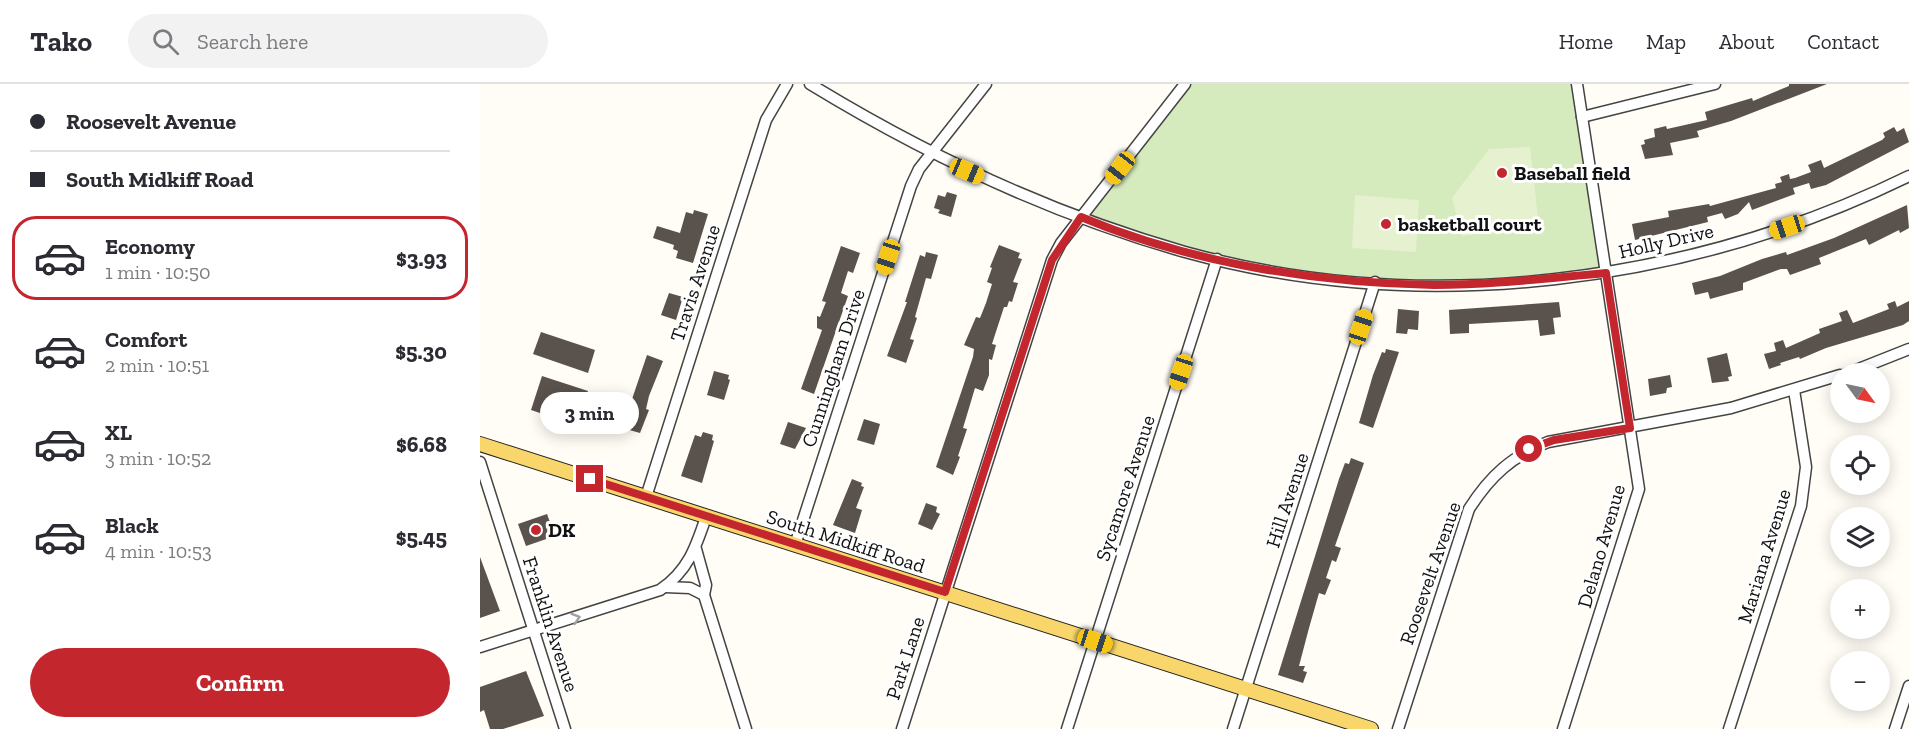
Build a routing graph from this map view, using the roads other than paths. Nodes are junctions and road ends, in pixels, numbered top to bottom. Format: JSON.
{"nodes":[{"id":1,"x":787,"y":84,"type":"edge"},
{"id":2,"x":810,"y":84,"type":"edge"},
{"id":3,"x":986,"y":84,"type":"edge"},
{"id":4,"x":1185,"y":84,"type":"edge"},
{"id":5,"x":1577,"y":84,"type":"edge"},
{"id":6,"x":1715,"y":84,"type":"edge"},
{"id":7,"x":1582,"y":117,"type":"junction"},
{"id":8,"x":932,"y":154,"type":"junction"},
{"id":9,"x":1909,"y":176,"type":"edge"},
{"id":10,"x":1081,"y":217,"type":"junction"},
{"id":11,"x":1217,"y":259,"type":"junction"},
{"id":12,"x":1606,"y":273,"type":"junction"},
{"id":13,"x":1375,"y":282,"type":"junction"},
{"id":14,"x":1909,"y":349,"type":"edge"},
{"id":15,"x":1874,"y":363,"type":"edge"},
{"id":16,"x":1830,"y":378,"type":"edge"},
{"id":17,"x":1794,"y":390,"type":"junction"},
{"id":18,"x":1630,"y":428,"type":"junction"},
{"id":19,"x":480,"y":444,"type":"edge"},
{"id":20,"x":480,"y":462,"type":"edge"},
{"id":21,"x":646,"y":497,"type":"junction"},
{"id":22,"x":706,"y":517,"type":"junction"},
{"id":23,"x":795,"y":545,"type":"junction"},
{"id":24,"x":696,"y":549,"type":"junction"},
{"id":25,"x":664,"y":587,"type":"junction"},
{"id":26,"x":945,"y":592,"type":"junction"},
{"id":27,"x":704,"y":595,"type":"junction"},
{"id":28,"x":534,"y":631,"type":"junction"},
{"id":29,"x":1095,"y":641,"type":"junction"},
{"id":30,"x":480,"y":647,"type":"edge"},
{"id":31,"x":1909,"y":687,"type":"edge"},
{"id":32,"x":1246,"y":689,"type":"junction"},
{"id":33,"x":566,"y":729,"type":"edge"},
{"id":34,"x":746,"y":729,"type":"edge"},
{"id":35,"x":902,"y":729,"type":"edge"},
{"id":36,"x":1067,"y":729,"type":"edge"},
{"id":37,"x":1233,"y":729,"type":"edge"},
{"id":38,"x":1371,"y":729,"type":"edge"},
{"id":39,"x":1398,"y":729,"type":"edge"},
{"id":40,"x":1563,"y":729,"type":"edge"},
{"id":41,"x":1729,"y":729,"type":"edge"},
{"id":42,"x":1895,"y":729,"type":"edge"}],
"edges":[{"from":1,"to":21,"type":"street","name":"Travis Avenue"},
{"from":2,"to":8,"type":"street","name":"Holly Drive"},
{"from":3,"to":8,"type":"street","name":"Cunningham Drive"},
{"from":4,"to":10,"type":"street","name":"Park Lane"},
{"from":5,"to":7,"type":"street","name":"Delano Avenue"},
{"from":6,"to":7,"type":"street"},
{"from":7,"to":12,"type":"street","name":"Delano Avenue"},
{"from":8,"to":10,"type":"street","name":"Holly Drive"},
{"from":8,"to":23,"type":"street","name":"Cunningham Drive"},
{"from":9,"to":12,"type":"street","name":"Holly Drive"},
{"from":10,"to":11,"type":"street","name":"Holly Drive"},
{"from":10,"to":26,"type":"street","name":"Park Lane"},
{"from":11,"to":13,"type":"street","name":"Holly Drive"},
{"from":11,"to":29,"type":"street","name":"Sycamore Avenue"},
{"from":12,"to":13,"type":"street","name":"Holly Drive"},
{"from":12,"to":18,"type":"street","name":"Delano Avenue"},
{"from":13,"to":32,"type":"street","name":"Hill Avenue"},
{"from":14,"to":15,"type":"street"},
{"from":16,"to":17,"type":"street","name":"Roosevelt Avenue"},
{"from":17,"to":18,"type":"street","name":"Roosevelt Avenue"},
{"from":17,"to":41,"type":"street","name":"Mariana Avenue"},
{"from":18,"to":39,"type":"street","name":"Roosevelt Avenue"},
{"from":18,"to":40,"type":"street","name":"Delano Avenue"},
{"from":19,"to":21,"type":"main road","name":"South Midkiff Road"},
{"from":20,"to":28,"type":"street","name":"Franklin Avenue"},
{"from":21,"to":22,"type":"main road","name":"South Midkiff Road"},
{"from":22,"to":23,"type":"main road","name":"South Midkiff Road"},
{"from":22,"to":24,"type":"street"},
{"from":23,"to":26,"type":"main road","name":"South Midkiff Road"},
{"from":24,"to":25,"type":"street"},
{"from":24,"to":27,"type":"street"},
{"from":25,"to":27,"type":"street"},
{"from":28,"to":25,"type":"street","one_way":true},
{"from":26,"to":29,"type":"main road","name":"South Midkiff Road"},
{"from":26,"to":35,"type":"street","name":"Park Lane"},
{"from":27,"to":34,"type":"street"},
{"from":28,"to":30,"type":"street"},
{"from":28,"to":33,"type":"street","name":"Franklin Avenue"},
{"from":29,"to":32,"type":"main road","name":"South Midkiff Road"},
{"from":29,"to":36,"type":"street","name":"Sycamore Avenue"},
{"from":31,"to":42,"type":"street"},
{"from":32,"to":37,"type":"street","name":"Hill Avenue"},
{"from":32,"to":38,"type":"main road","name":"South Midkiff Road"}]}
